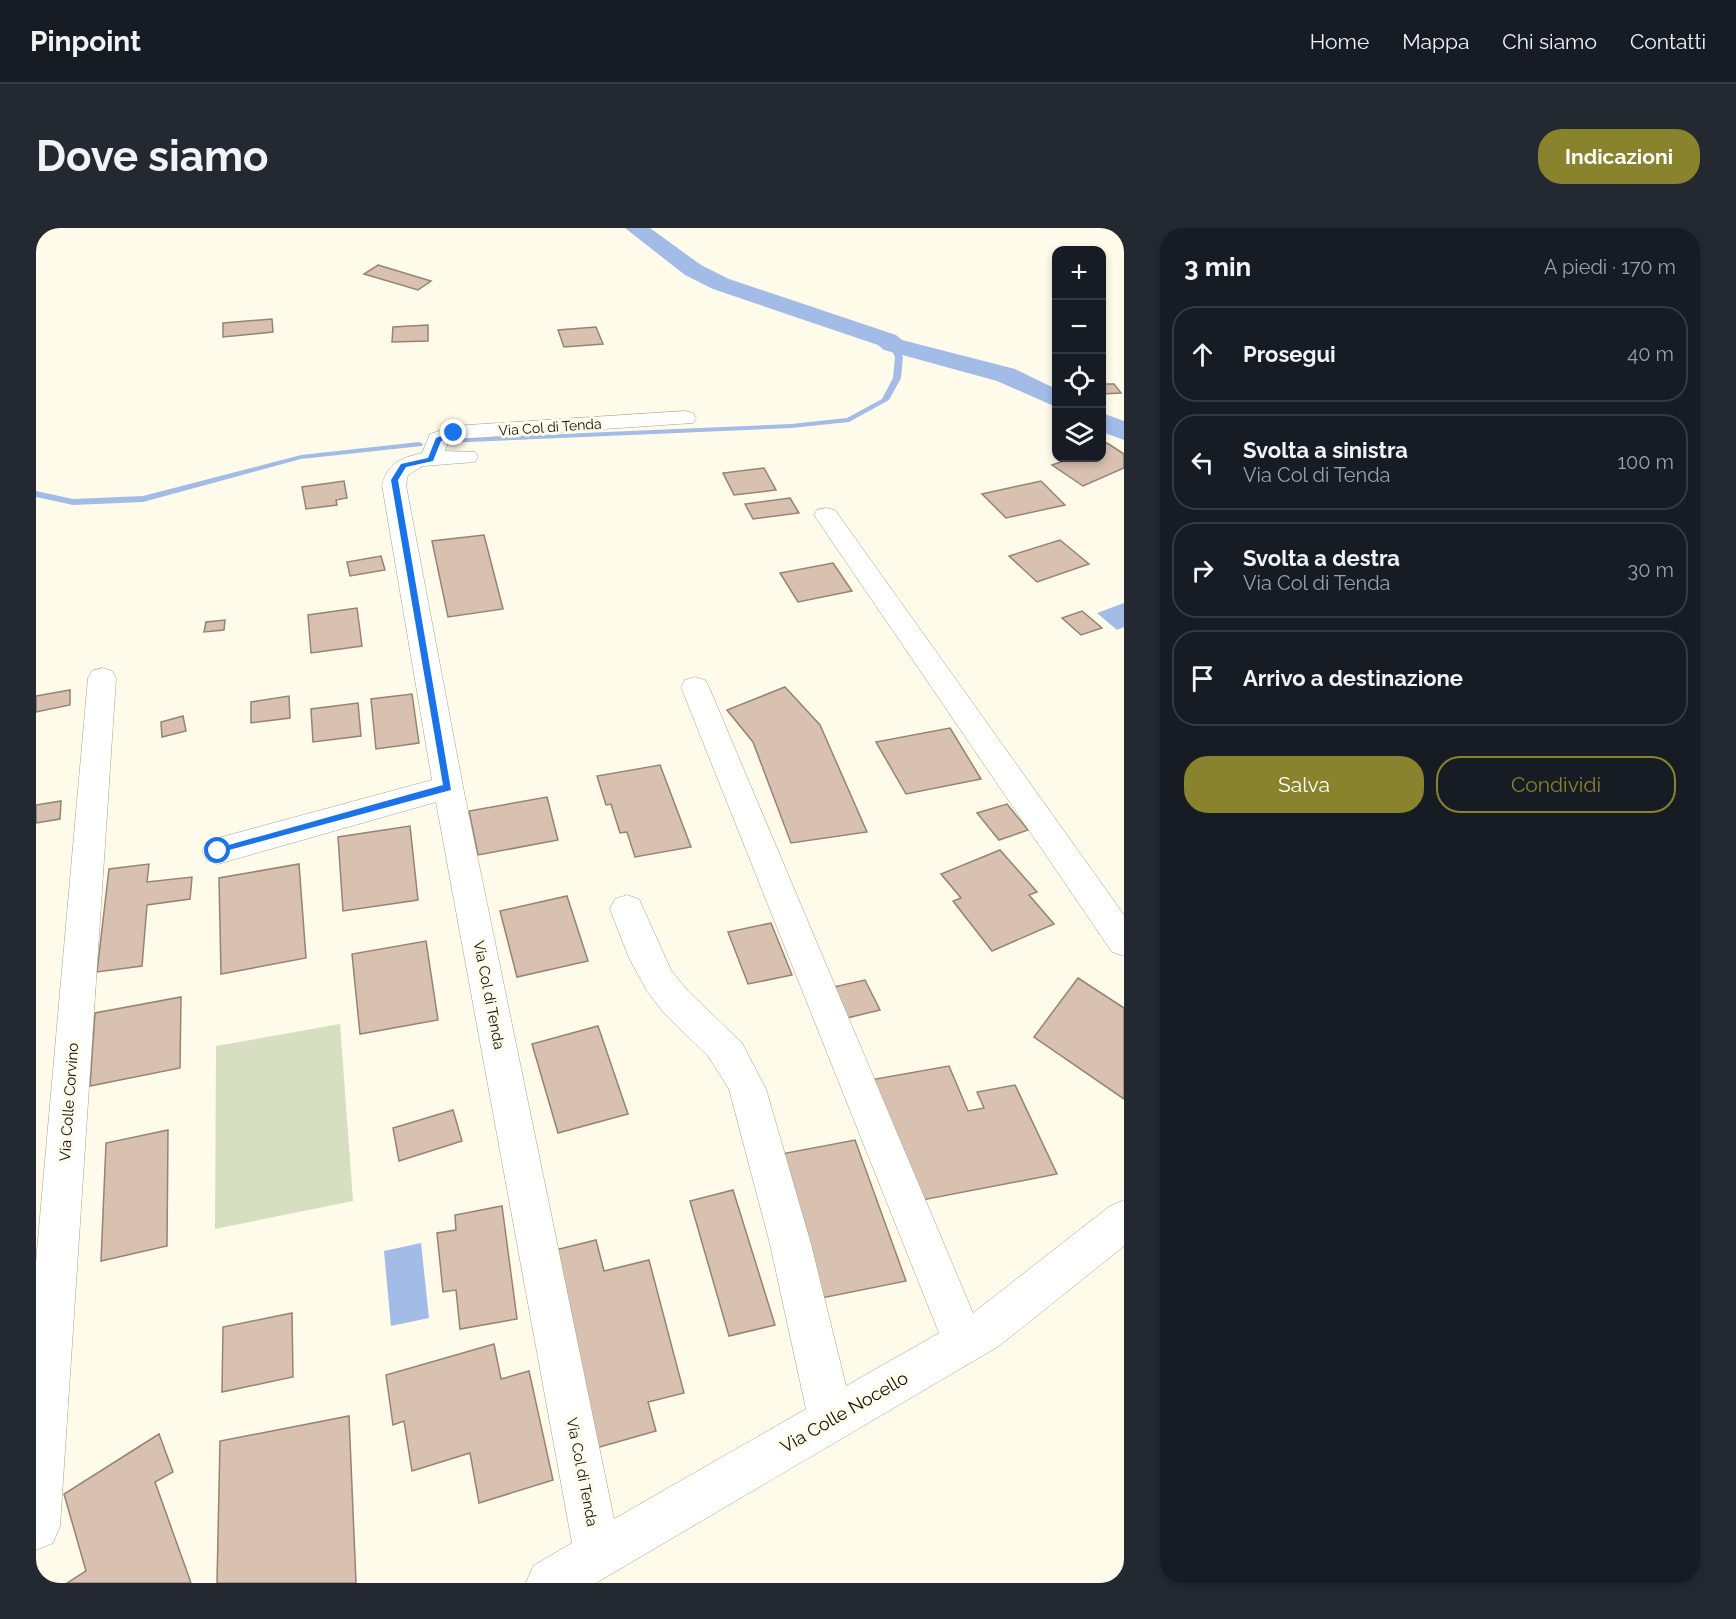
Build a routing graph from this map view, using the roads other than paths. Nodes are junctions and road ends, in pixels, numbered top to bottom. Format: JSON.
{"nodes":[{"id":1,"x":685,"y":418,"type":"dead end"},
{"id":2,"x":467,"y":457,"type":"dead end"},
{"id":3,"x":431,"y":459,"type":"junction"},
{"id":4,"x":826,"y":515,"type":"dead end"},
{"id":5,"x":102,"y":678,"type":"dead end"},
{"id":6,"x":695,"y":687,"type":"dead end"},
{"id":7,"x":448,"y":788,"type":"junction"},
{"id":8,"x":218,"y":851,"type":"dead end"},
{"id":9,"x":627,"y":909,"type":"dead end"},
{"id":10,"x":1124,"y":942,"type":"edge"},
{"id":11,"x":1124,"y":1220,"type":"edge"},
{"id":12,"x":48,"y":1227,"type":"edge"},
{"id":13,"x":964,"y":1343,"type":"junction"},
{"id":14,"x":831,"y":1420,"type":"junction"},
{"id":15,"x":36,"y":1526,"type":"edge"},
{"id":16,"x":598,"y":1555,"type":"junction"},
{"id":17,"x":550,"y":1583,"type":"edge"}],
"edges":[{"from":1,"to":3,"type":"street","name":"Via Col di Tenda"},
{"from":2,"to":3,"type":"street","name":"Via Col di Tenda"},
{"from":3,"to":7,"type":"street","name":"Via Col di Tenda"},
{"from":4,"to":10,"type":"street"},
{"from":5,"to":12,"type":"street","name":"Via Colle Corvino"},
{"from":6,"to":13,"type":"street"},
{"from":7,"to":8,"type":"street"},
{"from":7,"to":16,"type":"street","name":"Via Col di Tenda"},
{"from":9,"to":14,"type":"street"},
{"from":11,"to":13,"type":"street","name":"Via Colle Nocello"},
{"from":12,"to":15,"type":"street","name":"Via Colle Corvino"},
{"from":13,"to":14,"type":"street","name":"Via Colle Nocello"},
{"from":14,"to":16,"type":"street","name":"Via Colle Nocello"},
{"from":16,"to":17,"type":"street","name":"Via Colle Nocello"}]}
